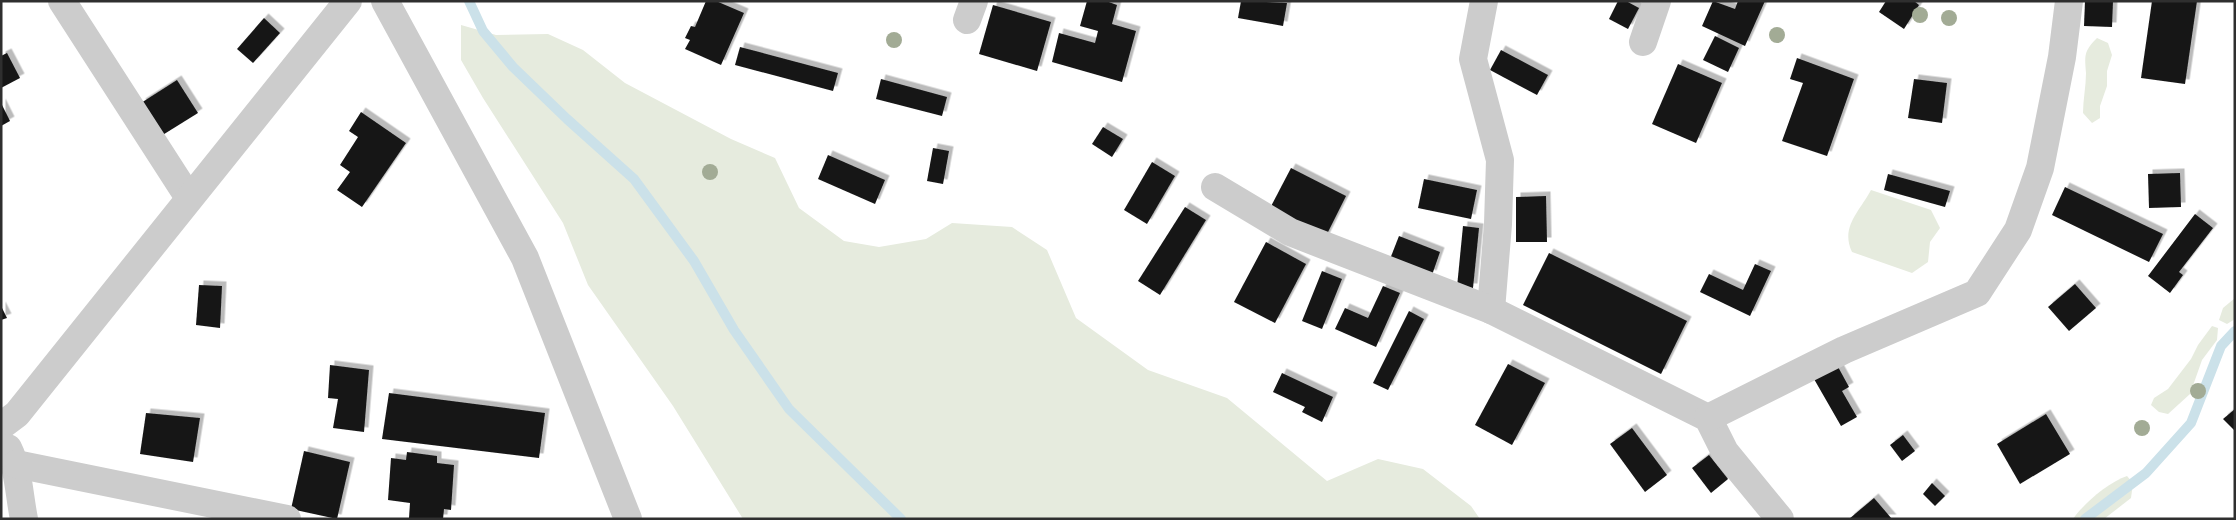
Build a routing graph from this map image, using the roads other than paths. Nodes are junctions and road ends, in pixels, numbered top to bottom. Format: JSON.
{"nodes":[{"id":1,"x":62,"y":1,"type":"edge"},
{"id":2,"x":348,"y":1,"type":"edge"},
{"id":3,"x":385,"y":1,"type":"edge"},
{"id":4,"x":1484,"y":1,"type":"edge"},
{"id":5,"x":1656,"y":1,"type":"edge"},
{"id":6,"x":2069,"y":1,"type":"edge"},
{"id":7,"x":1643,"y":42,"type":"dead end"},
{"id":8,"x":1215,"y":187,"type":"dead end"},
{"id":9,"x":189,"y":198,"type":"junction"},
{"id":10,"x":1491,"y":310,"type":"junction"},
{"id":11,"x":1708,"y":418,"type":"junction"},
{"id":12,"x":1,"y":426,"type":"edge"},
{"id":13,"x":1,"y":433,"type":"edge"},
{"id":14,"x":16,"y":464,"type":"junction"},
{"id":15,"x":24,"y":519,"type":"edge"},
{"id":16,"x":287,"y":519,"type":"edge"},
{"id":17,"x":628,"y":519,"type":"edge"},
{"id":18,"x":1780,"y":519,"type":"edge"}],
"edges":[{"from":1,"to":9,"type":"street"},
{"from":2,"to":9,"type":"street"},
{"from":3,"to":17,"type":"street"},
{"from":4,"to":10,"type":"street"},
{"from":5,"to":7,"type":"street"},
{"from":6,"to":11,"type":"street"},
{"from":8,"to":10,"type":"street"},
{"from":9,"to":12,"type":"street"},
{"from":10,"to":11,"type":"street"},
{"from":11,"to":18,"type":"street"},
{"from":13,"to":14,"type":"street"},
{"from":14,"to":15,"type":"street"},
{"from":14,"to":16,"type":"street"}]}
